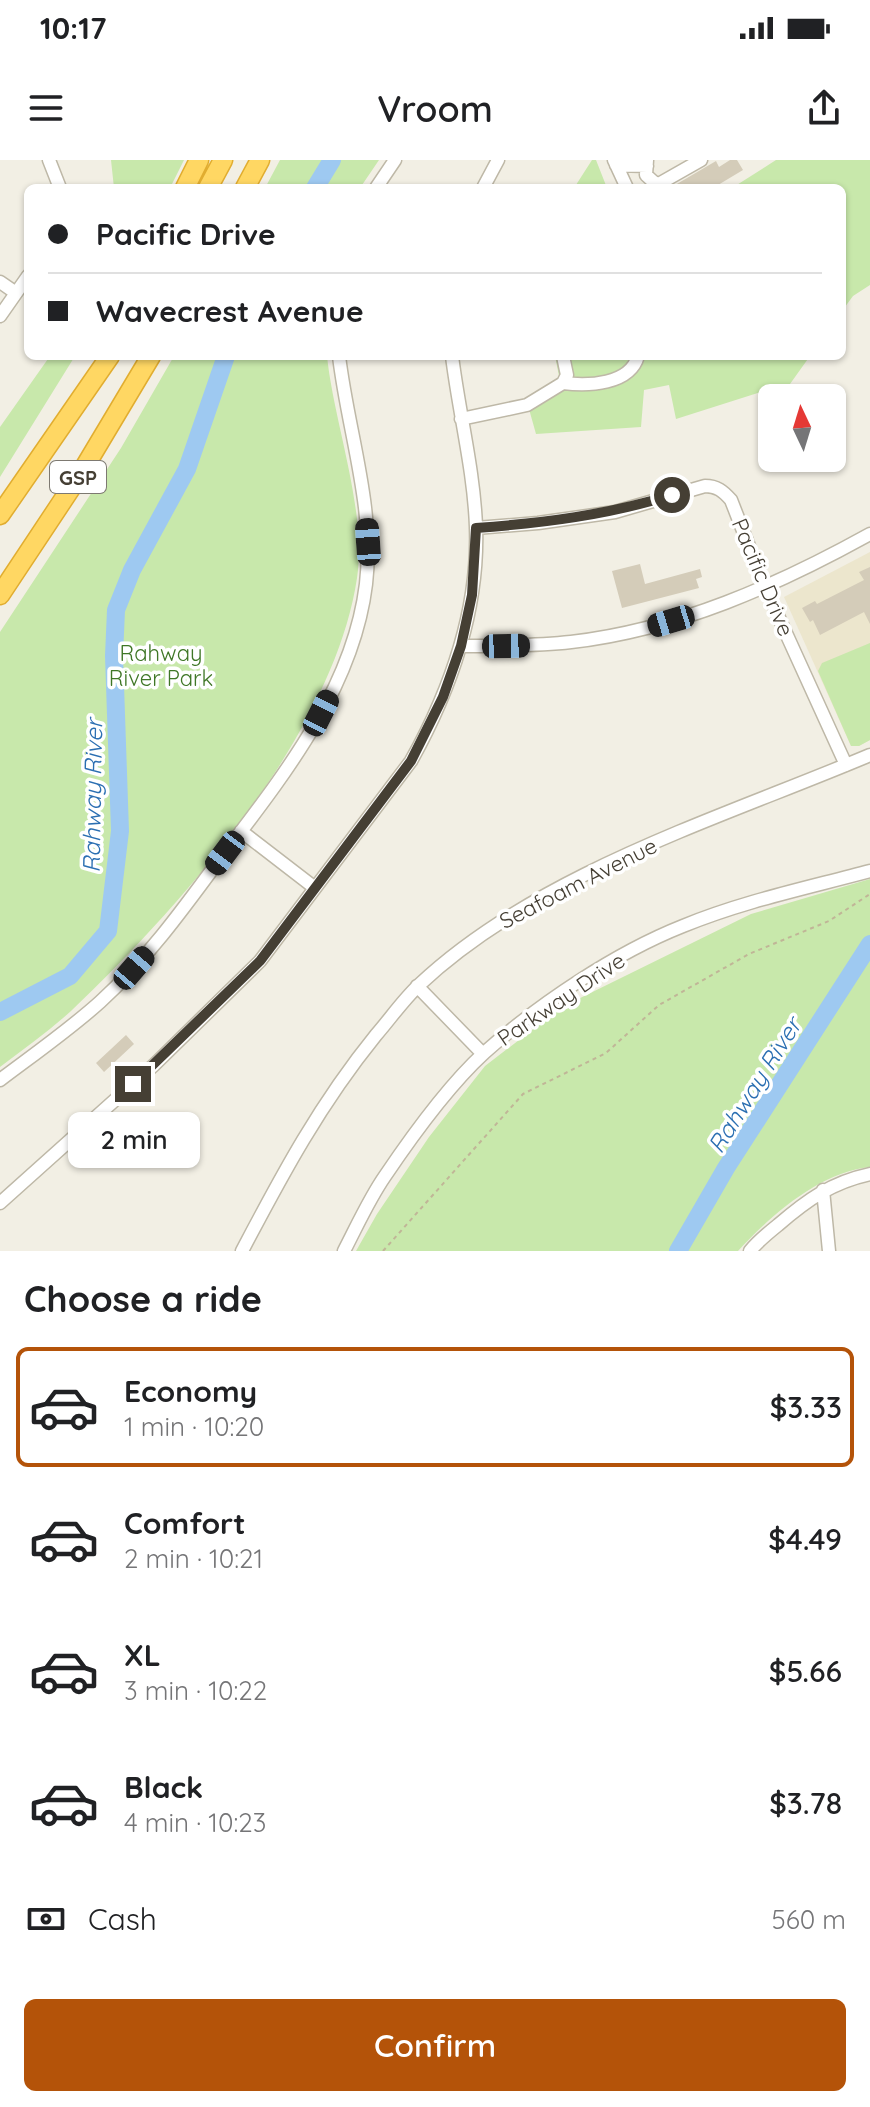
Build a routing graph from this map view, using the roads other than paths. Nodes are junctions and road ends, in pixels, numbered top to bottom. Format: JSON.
{"nodes":[{"id":1,"x":49,"y":160,"type":"edge"},
{"id":2,"x":199,"y":160,"type":"edge"},
{"id":3,"x":223,"y":160,"type":"edge"},
{"id":4,"x":260,"y":160,"type":"edge"},
{"id":5,"x":395,"y":160,"type":"edge"},
{"id":6,"x":498,"y":160,"type":"edge"},
{"id":7,"x":701,"y":160,"type":"edge"},
{"id":8,"x":615,"y":162,"type":"edge"},
{"id":9,"x":647,"y":163,"type":"edge"},
{"id":10,"x":58,"y":184,"type":"edge"},
{"id":11,"x":187,"y":184,"type":"edge"},
{"id":12,"x":210,"y":184,"type":"edge"},
{"id":13,"x":247,"y":184,"type":"edge"},
{"id":14,"x":379,"y":184,"type":"edge"},
{"id":15,"x":485,"y":184,"type":"edge"},
{"id":16,"x":625,"y":184,"type":"edge"},
{"id":17,"x":654,"y":184,"type":"edge"},
{"id":18,"x":661,"y":184,"type":"edge"},
{"id":19,"x":0,"y":282,"type":"edge"},
{"id":20,"x":24,"y":282,"type":"edge"},
{"id":21,"x":16,"y":293,"type":"junction"},
{"id":22,"x":0,"y":316,"type":"edge"},
{"id":23,"x":101,"y":360,"type":"edge"},
{"id":24,"x":107,"y":360,"type":"edge"},
{"id":25,"x":149,"y":360,"type":"edge"},
{"id":26,"x":340,"y":360,"type":"edge"},
{"id":27,"x":453,"y":360,"type":"edge"},
{"id":28,"x":564,"y":360,"type":"edge"},
{"id":29,"x":637,"y":360,"type":"edge"},
{"id":30,"x":563,"y":383,"type":"junction"},
{"id":31,"x":461,"y":419,"type":"junction"},
{"id":32,"x":66,"y":422,"type":"junction"},
{"id":33,"x":0,"y":515,"type":"edge"},
{"id":34,"x":476,"y":528,"type":"junction"},
{"id":35,"x":870,"y":534,"type":"edge"},
{"id":36,"x":765,"y":587,"type":"junction"},
{"id":37,"x":0,"y":595,"type":"edge"},
{"id":38,"x":461,"y":646,"type":"junction"},
{"id":39,"x":870,"y":755,"type":"edge"},
{"id":40,"x":846,"y":765,"type":"junction"},
{"id":41,"x":241,"y":831,"type":"junction"},
{"id":42,"x":870,"y":871,"type":"edge"},
{"id":43,"x":315,"y":888,"type":"junction"},
{"id":44,"x":417,"y":986,"type":"junction"},
{"id":45,"x":483,"y":1054,"type":"junction"},
{"id":46,"x":0,"y":1080,"type":"edge"},
{"id":47,"x":870,"y":1174,"type":"edge"},
{"id":48,"x":823,"y":1190,"type":"junction"},
{"id":49,"x":0,"y":1203,"type":"edge"},
{"id":50,"x":242,"y":1251,"type":"edge"},
{"id":51,"x":344,"y":1251,"type":"edge"},
{"id":52,"x":750,"y":1251,"type":"edge"},
{"id":53,"x":829,"y":1251,"type":"edge"}],
"edges":[{"from":1,"to":10,"type":"street"},
{"from":2,"to":11,"type":"highway"},
{"from":3,"to":12,"type":"highway"},
{"from":4,"to":13,"type":"highway"},
{"from":5,"to":14,"type":"street"},
{"from":6,"to":15,"type":"street"},
{"from":7,"to":18,"type":"street"},
{"from":8,"to":9,"type":"street"},
{"from":8,"to":16,"type":"street"},
{"from":9,"to":17,"type":"street"},
{"from":19,"to":21,"type":"street"},
{"from":20,"to":21,"type":"street"},
{"from":21,"to":22,"type":"street"},
{"from":23,"to":32,"type":"highway"},
{"from":24,"to":32,"type":"highway","number":"GSP"},
{"from":25,"to":37,"type":"highway","number":"GSP"},
{"from":26,"to":41,"type":"street"},
{"from":27,"to":31,"type":"street"},
{"from":28,"to":30,"type":"street"},
{"from":29,"to":30,"type":"street"},
{"from":30,"to":31,"type":"street"},
{"from":31,"to":34,"type":"street"},
{"from":32,"to":33,"type":"highway","number":"GSP"},
{"from":34,"to":36,"type":"street","name":"Pacific Drive"},
{"from":34,"to":38,"type":"street"},
{"from":35,"to":36,"type":"street"},
{"from":36,"to":38,"type":"street"},
{"from":36,"to":40,"type":"street","name":"Pacific Drive"},
{"from":38,"to":43,"type":"street"},
{"from":39,"to":40,"type":"street","name":"Seafoam Avenue"},
{"from":40,"to":44,"type":"street","name":"Seafoam Avenue"},
{"from":41,"to":43,"type":"street"},
{"from":41,"to":46,"type":"street"},
{"from":42,"to":45,"type":"street","name":"Parkway Drive"},
{"from":43,"to":49,"type":"street"},
{"from":44,"to":45,"type":"street"},
{"from":44,"to":50,"type":"street","name":"Seafoam Avenue"},
{"from":45,"to":51,"type":"street","name":"Parkway Drive"},
{"from":47,"to":48,"type":"street"},
{"from":48,"to":52,"type":"street"},
{"from":48,"to":53,"type":"street"}]}
